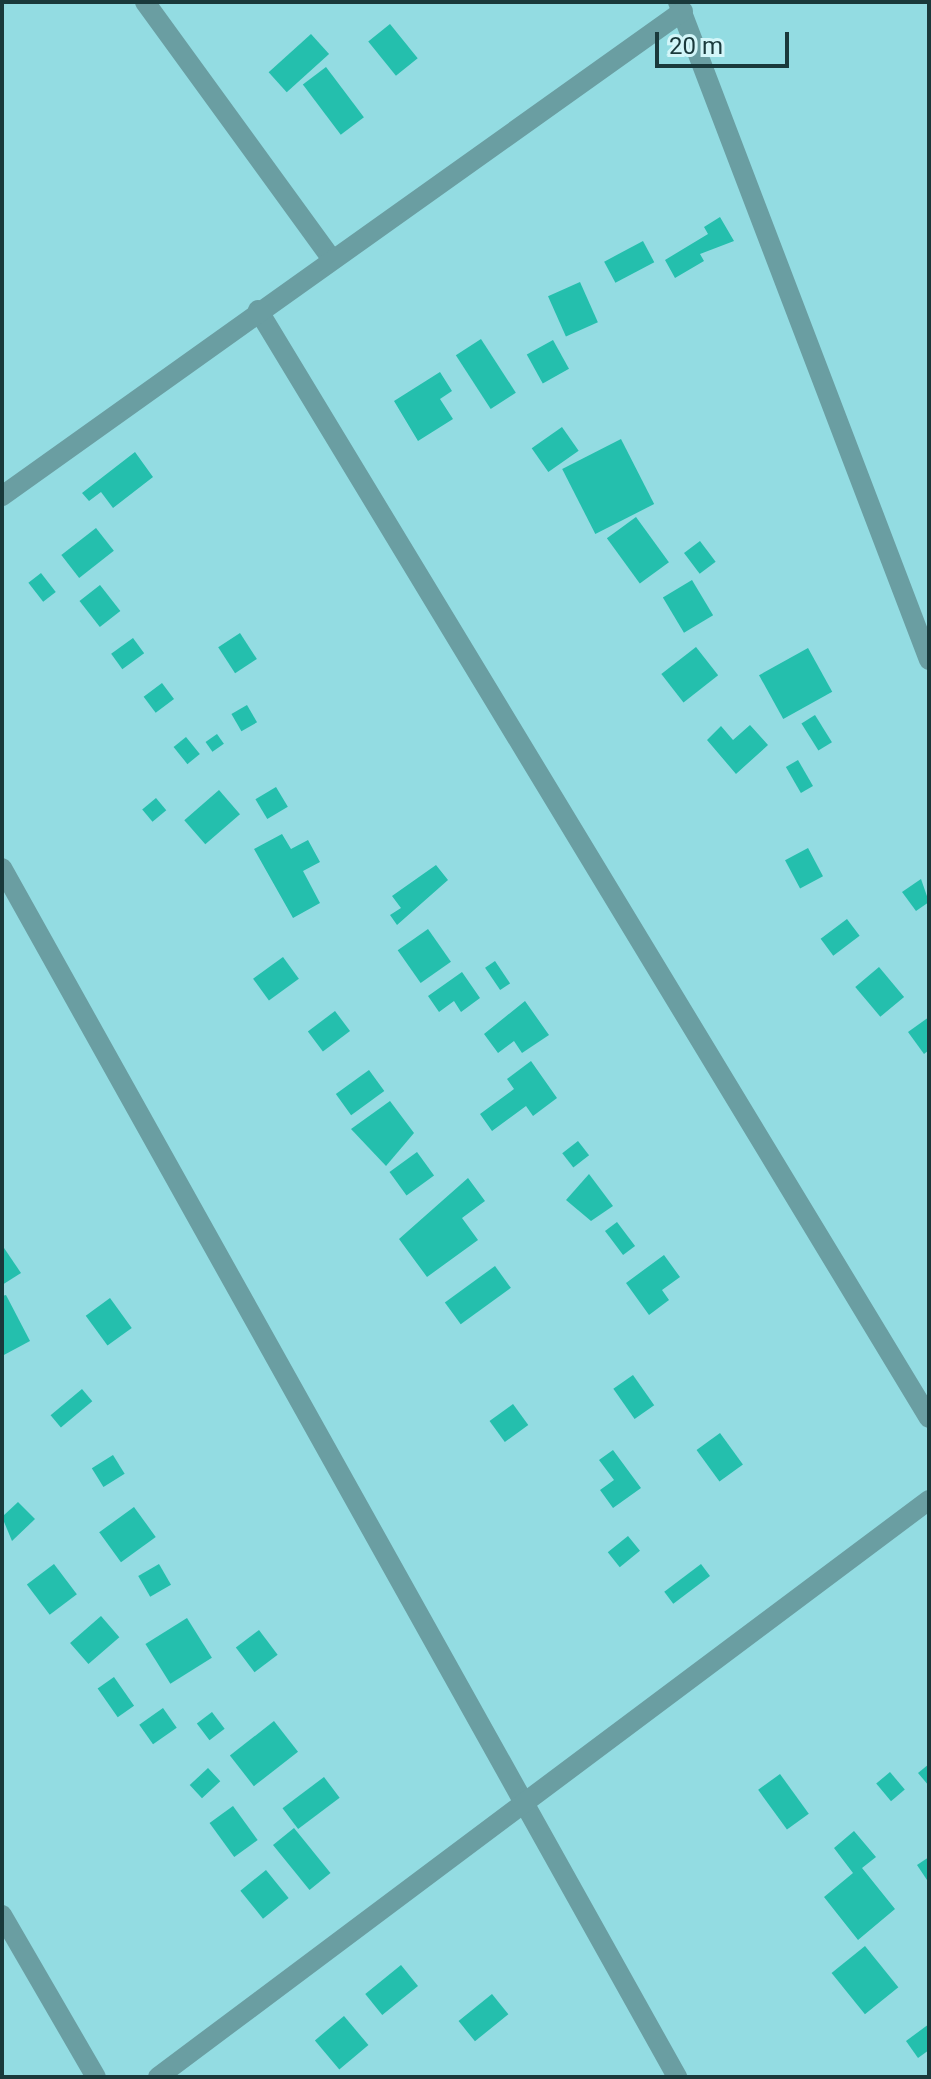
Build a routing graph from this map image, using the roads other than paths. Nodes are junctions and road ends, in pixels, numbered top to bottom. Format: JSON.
{"nodes":[{"id":1,"x":145,"y":2,"type":"edge"},
{"id":2,"x":681,"y":7,"type":"edge"},
{"id":3,"x":331,"y":258,"type":"junction"},
{"id":4,"x":258,"y":310,"type":"junction"},
{"id":5,"x":2,"y":496,"type":"edge"},
{"id":6,"x":929,"y":660,"type":"edge"},
{"id":7,"x":2,"y":868,"type":"edge"},
{"id":8,"x":929,"y":1418,"type":"edge"},
{"id":9,"x":929,"y":1500,"type":"edge"},
{"id":10,"x":523,"y":1801,"type":"junction"},
{"id":11,"x":2,"y":1915,"type":"edge"},
{"id":12,"x":96,"y":2077,"type":"edge"},
{"id":13,"x":158,"y":2077,"type":"edge"},
{"id":14,"x":677,"y":2077,"type":"edge"}],
"edges":[{"from":1,"to":3,"type":"street"},
{"from":2,"to":3,"type":"street"},
{"from":2,"to":6,"type":"street"},
{"from":3,"to":4,"type":"street"},
{"from":4,"to":5,"type":"street"},
{"from":4,"to":8,"type":"street"},
{"from":7,"to":10,"type":"street"},
{"from":9,"to":10,"type":"street"},
{"from":10,"to":13,"type":"street"},
{"from":10,"to":14,"type":"street"},
{"from":11,"to":12,"type":"street"}]}
